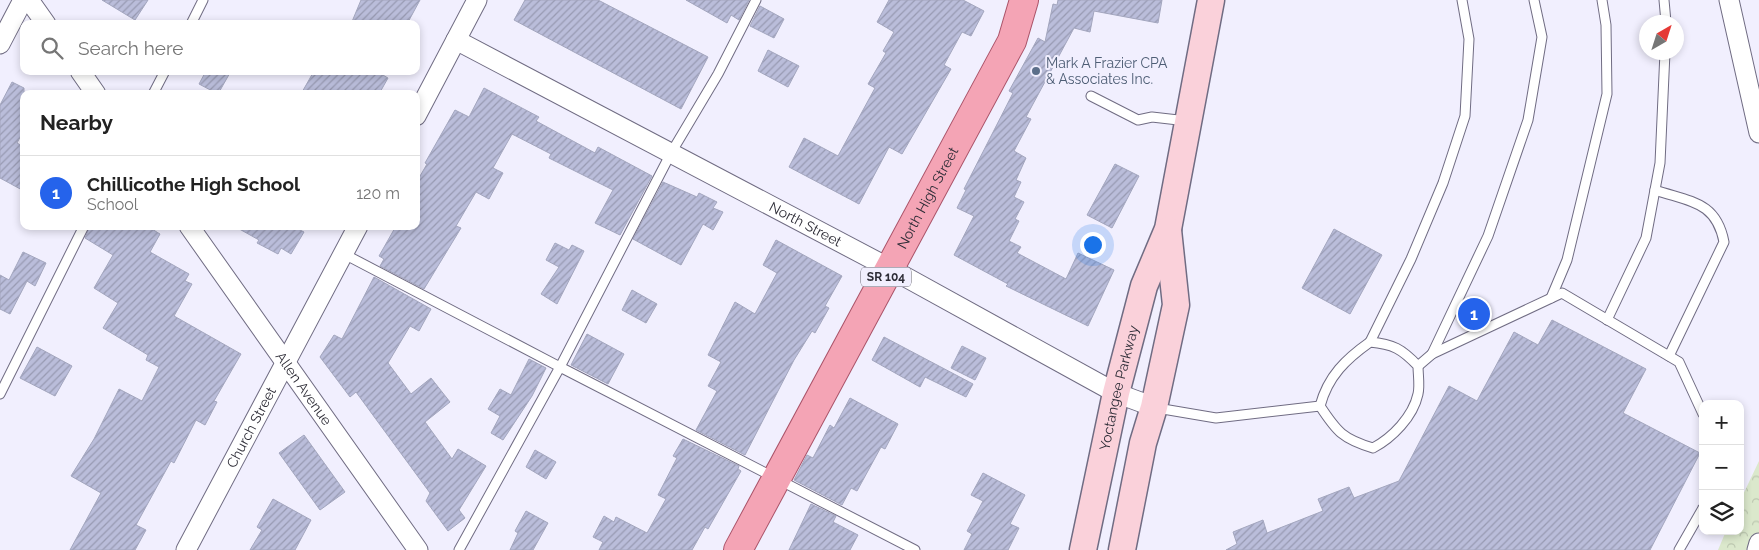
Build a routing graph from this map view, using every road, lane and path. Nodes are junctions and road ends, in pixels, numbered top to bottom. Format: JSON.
{"nodes":[{"id":1,"x":23,"y":0,"type":"edge"},
{"id":2,"x":29,"y":0,"type":"edge"},
{"id":3,"x":203,"y":0,"type":"edge"},
{"id":4,"x":477,"y":0,"type":"edge"},
{"id":5,"x":756,"y":0,"type":"edge"},
{"id":6,"x":1024,"y":0,"type":"edge"},
{"id":7,"x":1211,"y":0,"type":"edge"},
{"id":8,"x":1462,"y":0,"type":"edge"},
{"id":9,"x":1534,"y":0,"type":"edge"},
{"id":10,"x":1602,"y":0,"type":"edge"},
{"id":11,"x":1664,"y":0,"type":"edge"},
{"id":12,"x":1729,"y":0,"type":"edge"},
{"id":13,"x":1665,"y":15,"type":"edge"},
{"id":14,"x":43,"y":20,"type":"edge"},
{"id":15,"x":193,"y":20,"type":"edge"},
{"id":16,"x":456,"y":40,"type":"junction"},
{"id":17,"x":0,"y":44,"type":"edge"},
{"id":18,"x":1665,"y":60,"type":"edge"},
{"id":19,"x":83,"y":75,"type":"edge"},
{"id":20,"x":163,"y":75,"type":"edge"},
{"id":21,"x":93,"y":90,"type":"edge"},
{"id":22,"x":155,"y":90,"type":"edge"},
{"id":23,"x":1092,"y":96,"type":"dead end"},
{"id":24,"x":420,"y":108,"type":"edge"},
{"id":25,"x":1187,"y":120,"type":"junction"},
{"id":26,"x":1759,"y":133,"type":"edge"},
{"id":27,"x":671,"y":153,"type":"junction"},
{"id":28,"x":1655,"y":190,"type":"junction"},
{"id":29,"x":1168,"y":229,"type":"junction"},
{"id":30,"x":82,"y":230,"type":"edge"},
{"id":31,"x":191,"y":230,"type":"edge"},
{"id":32,"x":356,"y":230,"type":"edge"},
{"id":33,"x":344,"y":254,"type":"junction"},
{"id":34,"x":891,"y":269,"type":"junction"},
{"id":35,"x":1551,"y":298,"type":"junction"},
{"id":36,"x":1607,"y":320,"type":"junction"},
{"id":37,"x":1370,"y":342,"type":"junction"},
{"id":38,"x":1432,"y":354,"type":"junction"},
{"id":39,"x":1669,"y":356,"type":"junction"},
{"id":40,"x":284,"y":364,"type":"junction"},
{"id":41,"x":1418,"y":366,"type":"junction"},
{"id":42,"x":560,"y":367,"type":"junction"},
{"id":43,"x":1116,"y":393,"type":"junction"},
{"id":44,"x":0,"y":394,"type":"edge"},
{"id":45,"x":1699,"y":405,"type":"edge"},
{"id":46,"x":1320,"y":406,"type":"junction"},
{"id":47,"x":1154,"y":407,"type":"junction"},
{"id":48,"x":776,"y":480,"type":"junction"},
{"id":49,"x":1699,"y":515,"type":"edge"},
{"id":50,"x":1759,"y":543,"type":"edge"},
{"id":51,"x":186,"y":550,"type":"edge"},
{"id":52,"x":418,"y":550,"type":"edge"},
{"id":53,"x":459,"y":550,"type":"edge"},
{"id":54,"x":738,"y":550,"type":"edge"},
{"id":55,"x":915,"y":550,"type":"edge"},
{"id":56,"x":1083,"y":550,"type":"edge"},
{"id":57,"x":1122,"y":550,"type":"edge"},
{"id":58,"x":1679,"y":550,"type":"edge"},
{"id":59,"x":1757,"y":550,"type":"edge"}],
"edges":[{"from":1,"to":17,"type":"street"},
{"from":2,"to":14,"type":"street"},
{"from":3,"to":15,"type":"lane"},
{"from":4,"to":16,"type":"street"},
{"from":5,"to":27,"type":"lane"},
{"from":6,"to":34,"type":"main road","name":"North High Street","number":"SR 104"},
{"from":7,"to":25,"type":"street","name":"Yoctangee Parkway"},
{"from":8,"to":37,"type":"lane"},
{"from":9,"to":38,"type":"lane"},
{"from":10,"to":35,"type":"lane"},
{"from":11,"to":13,"type":"lane"},
{"from":12,"to":26,"type":"street"},
{"from":16,"to":24,"type":"street"},
{"from":16,"to":27,"type":"street","name":"North Street"},
{"from":18,"to":28,"type":"lane"},
{"from":19,"to":21,"type":"street"},
{"from":20,"to":22,"type":"lane"},
{"from":23,"to":25,"type":"lane"},
{"from":25,"to":29,"type":"street","name":"Yoctangee Parkway"},
{"from":27,"to":34,"type":"street","name":"North Street"},
{"from":27,"to":42,"type":"lane"},
{"from":28,"to":36,"type":"lane"},
{"from":28,"to":39,"type":"lane"},
{"from":29,"to":43,"type":"street","name":"Yoctangee Parkway"},
{"from":29,"to":47,"type":"street","name":"Yoctangee Parkway"},
{"from":30,"to":44,"type":"lane"},
{"from":31,"to":40,"type":"street","name":"Allen Avenue"},
{"from":32,"to":33,"type":"street","name":"Church Street"},
{"from":33,"to":40,"type":"street","name":"Church Street"},
{"from":33,"to":42,"type":"lane"},
{"from":34,"to":43,"type":"street","name":"North Street"},
{"from":34,"to":48,"type":"main road","name":"North High Street","number":"SR 104"},
{"from":35,"to":36,"type":"lane"},
{"from":35,"to":38,"type":"lane"},
{"from":36,"to":39,"type":"lane"},
{"from":37,"to":41,"type":"lane"},
{"from":37,"to":46,"type":"lane"},
{"from":38,"to":41,"type":"lane"},
{"from":39,"to":45,"type":"lane"},
{"from":40,"to":51,"type":"street","name":"Church Street"},
{"from":40,"to":52,"type":"street","name":"Allen Avenue"},
{"from":41,"to":46,"type":"lane"},
{"from":42,"to":48,"type":"lane"},
{"from":42,"to":53,"type":"lane"},
{"from":43,"to":47,"type":"street","name":"North Street"},
{"from":43,"to":56,"type":"street","name":"Yoctangee Parkway"},
{"from":46,"to":47,"type":"lane"},
{"from":47,"to":57,"type":"street","name":"Yoctangee Parkway"},
{"from":48,"to":54,"type":"main road","name":"North High Street","number":"SR 104"},
{"from":48,"to":55,"type":"lane"},
{"from":49,"to":58,"type":"lane"},
{"from":50,"to":59,"type":"street"}]}
